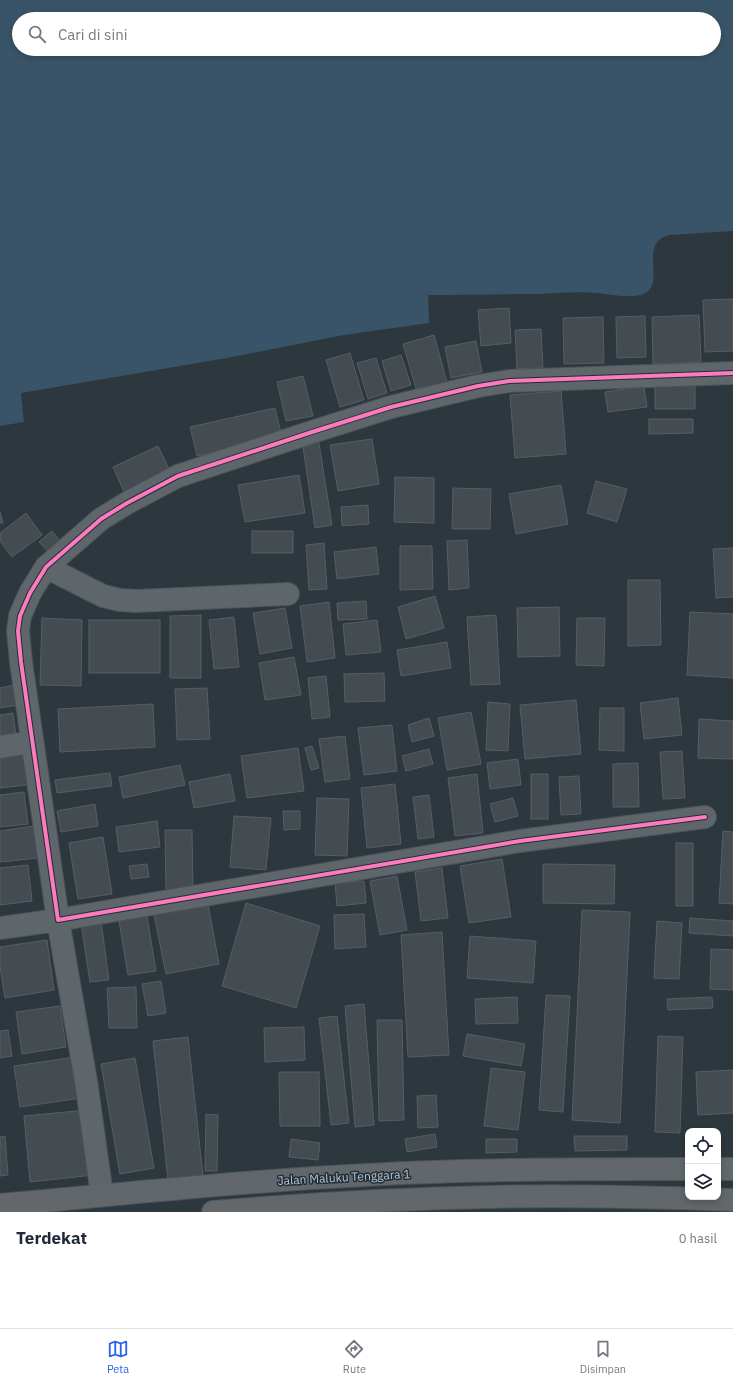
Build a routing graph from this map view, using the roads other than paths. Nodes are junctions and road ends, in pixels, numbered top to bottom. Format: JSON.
{"nodes":[{"id":1,"x":733,"y":373,"type":"edge"},
{"id":2,"x":46,"y":567,"type":"junction"},
{"id":3,"x":288,"y":594,"type":"dead end"},
{"id":4,"x":32,"y":742,"type":"junction"},
{"id":5,"x":0,"y":747,"type":"edge"},
{"id":6,"x":705,"y":817,"type":"dead end"},
{"id":7,"x":58,"y":920,"type":"junction"},
{"id":8,"x":0,"y":928,"type":"edge"},
{"id":9,"x":685,"y":1169,"type":"edge"},
{"id":10,"x":721,"y":1169,"type":"edge"},
{"id":11,"x":733,"y":1170,"type":"edge"},
{"id":12,"x":102,"y":1196,"type":"junction"},
{"id":13,"x":733,"y":1200,"type":"edge"},
{"id":14,"x":0,"y":1205,"type":"edge"},
{"id":15,"x":243,"y":1211,"type":"edge"},
{"id":16,"x":213,"y":1212,"type":"edge"}],
"edges":[{"from":1,"to":2,"type":"street"},
{"from":2,"to":3,"type":"street"},
{"from":2,"to":4,"type":"street"},
{"from":4,"to":5,"type":"street"},
{"from":4,"to":7,"type":"street"},
{"from":6,"to":7,"type":"street"},
{"from":7,"to":8,"type":"street"},
{"from":7,"to":12,"type":"street"},
{"from":9,"to":12,"type":"highway","name":"Jalan Maluku Tenggara 1"},
{"from":10,"to":11,"type":"highway"},
{"from":12,"to":14,"type":"highway","name":"Jalan Maluku Tenggara 1"},
{"from":13,"to":15,"type":"highway"},
{"from":15,"to":16,"type":"highway"}]}
